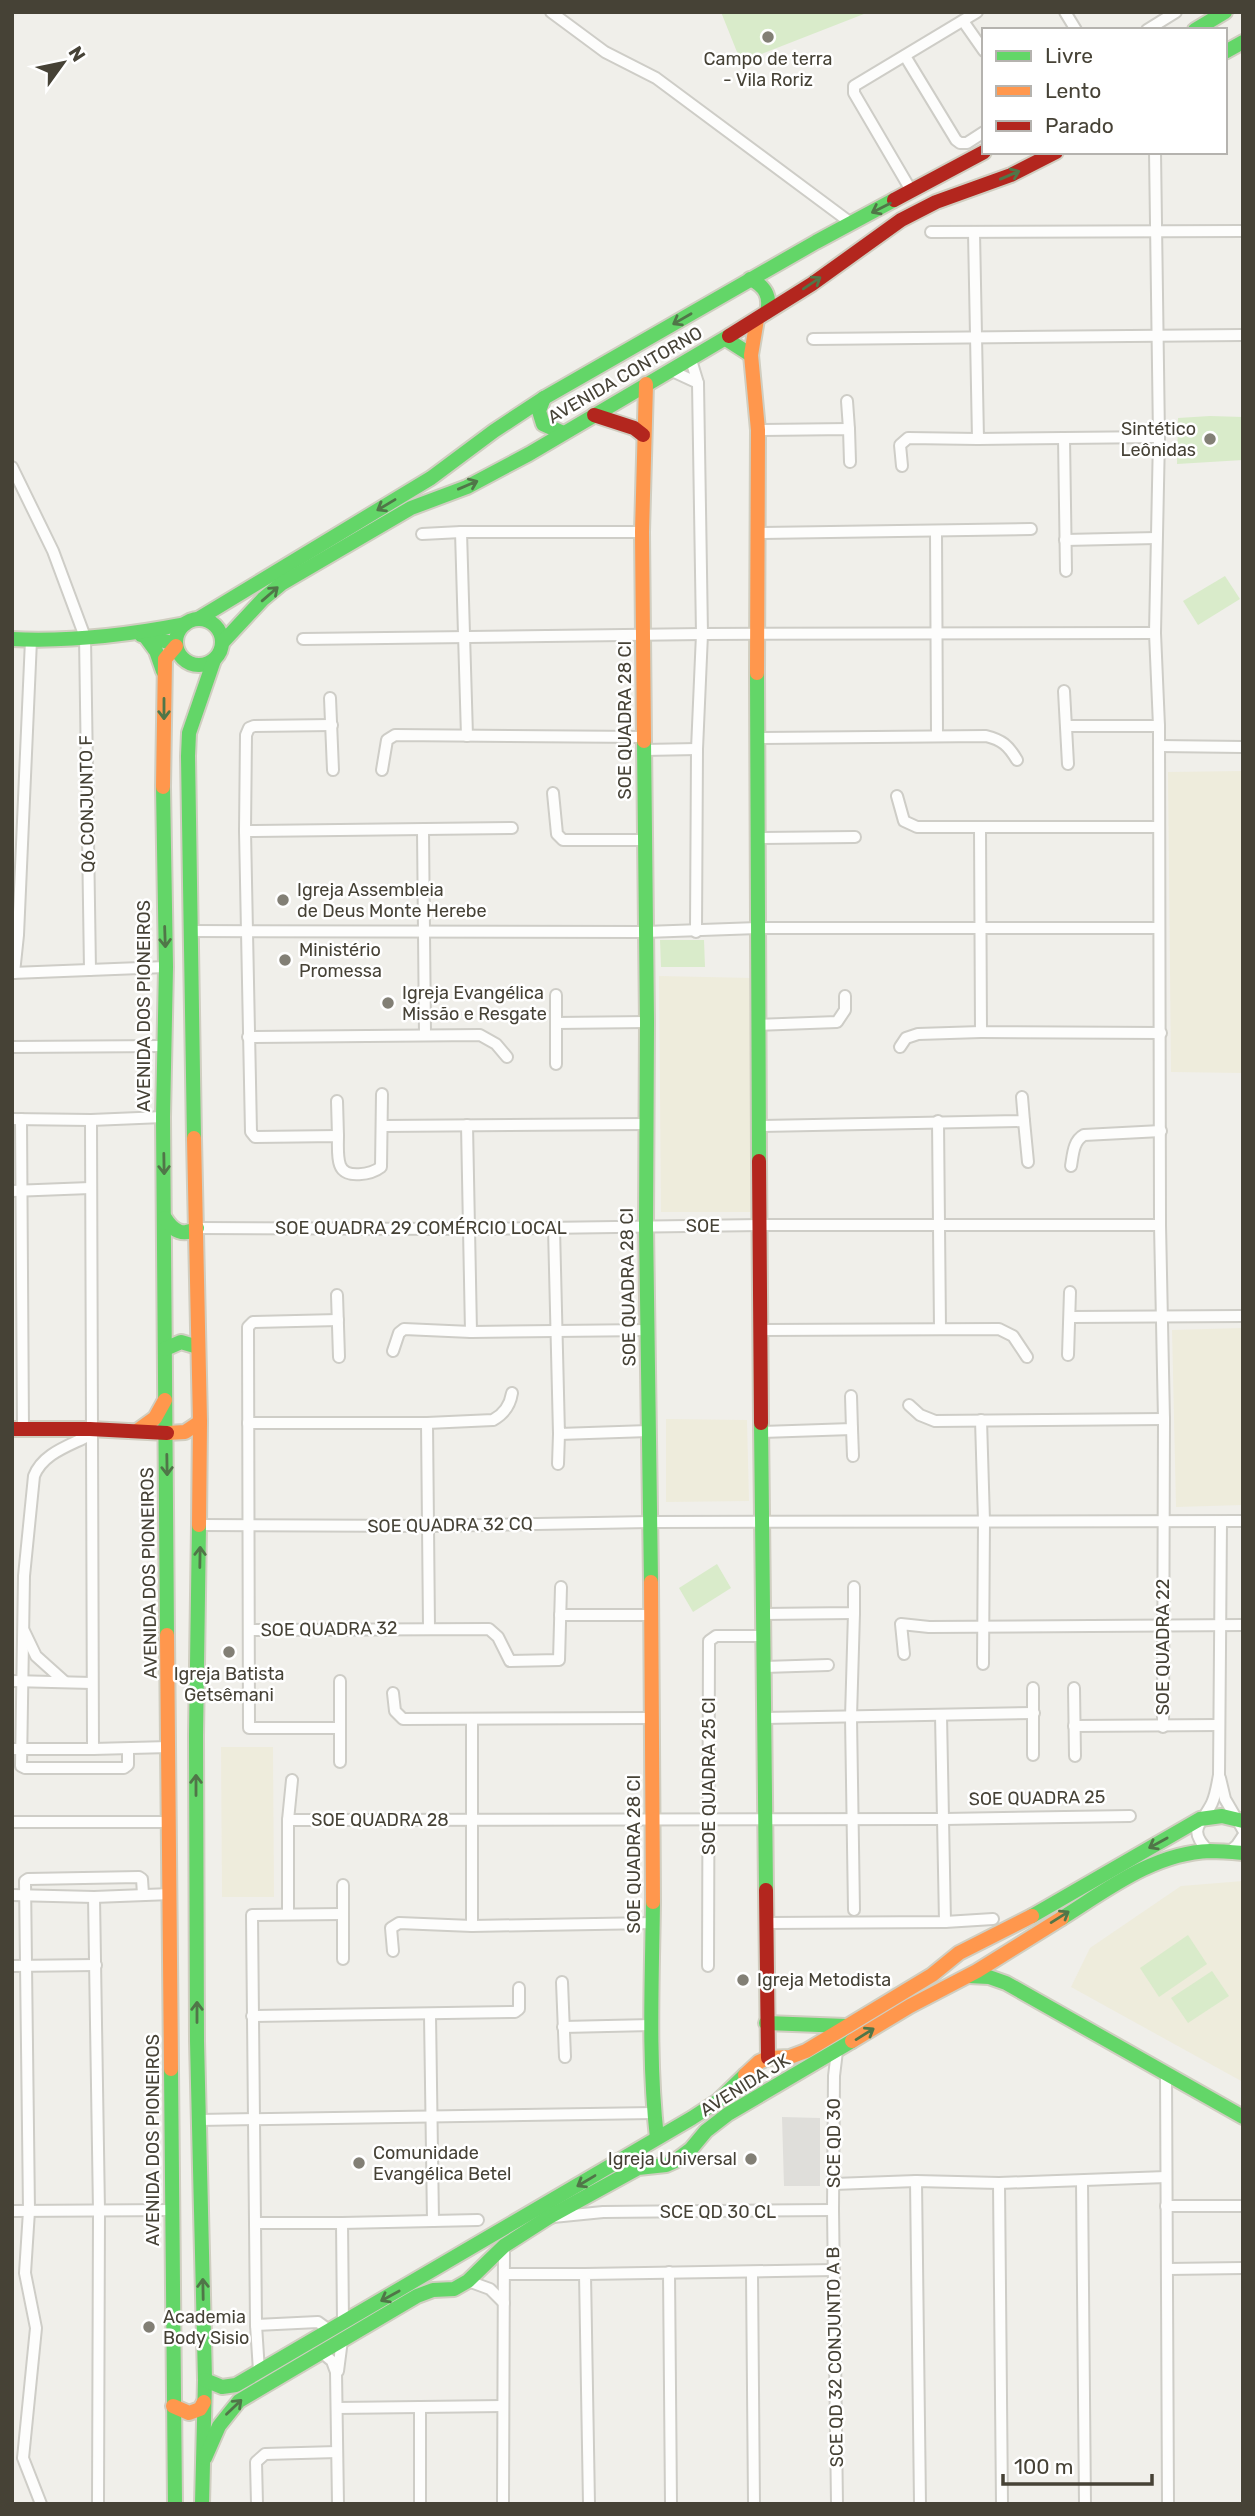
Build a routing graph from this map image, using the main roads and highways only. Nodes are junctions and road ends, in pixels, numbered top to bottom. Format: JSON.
{"nodes":[{"id":1,"x":1225,"y":12,"type":"edge"},
{"id":2,"x":1198,"y":28,"type":"edge"},
{"id":3,"x":1243,"y":42,"type":"edge"},
{"id":4,"x":1227,"y":51,"type":"edge"},
{"id":5,"x":982,"y":153,"type":"edge"},
{"id":6,"x":1052,"y":154,"type":"edge"},
{"id":7,"x":750,"y":279,"type":"junction"},
{"id":8,"x":762,"y":315,"type":"junction"},
{"id":9,"x":726,"y":339,"type":"junction"},
{"id":10,"x":751,"y":355,"type":"junction"},
{"id":11,"x":646,"y":384,"type":"junction"},
{"id":12,"x":544,"y":398,"type":"junction"},
{"id":13,"x":594,"y":415,"type":"junction"},
{"id":14,"x":563,"y":433,"type":"junction"},
{"id":15,"x":643,"y":435,"type":"junction"},
{"id":16,"x":192,"y":621,"type":"junction"},
{"id":17,"x":139,"y":635,"type":"junction"},
{"id":18,"x":12,"y":639,"type":"edge"},
{"id":19,"x":222,"y":643,"type":"junction"},
{"id":20,"x":176,"y":645,"type":"junction"},
{"id":21,"x":214,"y":660,"type":"junction"},
{"id":22,"x":164,"y":674,"type":"junction"},
{"id":23,"x":190,"y":803,"type":"junction"},
{"id":24,"x":163,"y":804,"type":"junction"},
{"id":25,"x":165,"y":1218,"type":"junction"},
{"id":26,"x":197,"y":1228,"type":"junction"},
{"id":27,"x":198,"y":1347,"type":"junction"},
{"id":28,"x":165,"y":1349,"type":"junction"},
{"id":29,"x":166,"y":1397,"type":"junction"},
{"id":30,"x":200,"y":1422,"type":"junction"},
{"id":31,"x":18,"y":1429,"type":"edge"},
{"id":32,"x":137,"y":1431,"type":"junction"},
{"id":33,"x":167,"y":1433,"type":"junction"},
{"id":34,"x":169,"y":1585,"type":"junction"},
{"id":35,"x":198,"y":1660,"type":"junction"},
{"id":36,"x":169,"y":1686,"type":"junction"},
{"id":37,"x":196,"y":1735,"type":"junction"},
{"id":38,"x":1241,"y":1823,"type":"edge"},
{"id":39,"x":1236,"y":1852,"type":"edge"},
{"id":40,"x":979,"y":1944,"type":"junction"},
{"id":41,"x":950,"y":1961,"type":"junction"},
{"id":42,"x":989,"y":1961,"type":"junction"},
{"id":43,"x":962,"y":1978,"type":"junction"},
{"id":44,"x":1006,"y":1983,"type":"junction"},
{"id":45,"x":766,"y":2024,"type":"junction"},
{"id":46,"x":847,"y":2026,"type":"junction"},
{"id":47,"x":172,"y":2040,"type":"junction"},
{"id":48,"x":197,"y":2041,"type":"junction"},
{"id":49,"x":774,"y":2058,"type":"junction"},
{"id":50,"x":197,"y":2063,"type":"junction"},
{"id":51,"x":172,"y":2067,"type":"junction"},
{"id":52,"x":787,"y":2079,"type":"junction"},
{"id":53,"x":1243,"y":2117,"type":"edge"},
{"id":54,"x":653,"y":2141,"type":"junction"},
{"id":55,"x":658,"y":2166,"type":"junction"},
{"id":56,"x":435,"y":2270,"type":"junction"},
{"id":57,"x":442,"y":2290,"type":"junction"},
{"id":58,"x":205,"y":2380,"type":"junction"},
{"id":59,"x":204,"y":2402,"type":"junction"},
{"id":60,"x":173,"y":2406,"type":"junction"},
{"id":61,"x":202,"y":2466,"type":"junction"},
{"id":62,"x":175,"y":2504,"type":"edge"},
{"id":63,"x":202,"y":2504,"type":"edge"}],
"edges":[{"from":1,"to":2,"type":"main road"},
{"from":3,"to":4,"type":"main road"},
{"from":5,"to":7,"type":"main road","name":"AVENIDA CONTORNO","one_way":true},
{"from":8,"to":6,"type":"main road","name":"AVENIDA CONTORNO","one_way":true},
{"from":7,"to":8,"type":"main road"},
{"from":7,"to":12,"type":"main road","name":"AVENIDA CONTORNO","one_way":true},
{"from":8,"to":9,"type":"main road","name":"AVENIDA CONTORNO"},
{"from":8,"to":10,"type":"main road"},
{"from":9,"to":10,"type":"main road"},
{"from":9,"to":11,"type":"main road","name":"AVENIDA CONTORNO"},
{"from":10,"to":45,"type":"main road"},
{"from":11,"to":13,"type":"main road","name":"AVENIDA CONTORNO"},
{"from":11,"to":15,"type":"main road","name":"SOE QUADRA 28 CI"},
{"from":12,"to":14,"type":"main road"},
{"from":12,"to":16,"type":"main road","name":"AVENIDA CONTORNO","one_way":true},
{"from":13,"to":14,"type":"main road","name":"AVENIDA CONTORNO"},
{"from":13,"to":15,"type":"main road"},
{"from":19,"to":14,"type":"main road","name":"AVENIDA CONTORNO","one_way":true},
{"from":15,"to":54,"type":"main road","name":"SOE QUADRA 28 CI"},
{"from":16,"to":17,"type":"main road"},
{"from":16,"to":19,"type":"main road"},
{"from":16,"to":20,"type":"main road"},
{"from":17,"to":18,"type":"main road"},
{"from":17,"to":20,"type":"main road"},
{"from":17,"to":22,"type":"main road"},
{"from":19,"to":21,"type":"main road"},
{"from":20,"to":21,"type":"main road"},
{"from":20,"to":22,"type":"main road","name":"AVENIDA DOS PIONEIROS"},
{"from":21,"to":23,"type":"main road"},
{"from":22,"to":24,"type":"main road","name":"AVENIDA DOS PIONEIROS","one_way":true},
{"from":23,"to":24,"type":"main road"},
{"from":23,"to":26,"type":"main road"},
{"from":24,"to":25,"type":"main road","name":"AVENIDA DOS PIONEIROS","one_way":true},
{"from":25,"to":26,"type":"main road"},
{"from":25,"to":28,"type":"main road","name":"AVENIDA DOS PIONEIROS"},
{"from":26,"to":27,"type":"main road"},
{"from":27,"to":28,"type":"main road"},
{"from":27,"to":30,"type":"main road"},
{"from":28,"to":29,"type":"main road","name":"AVENIDA DOS PIONEIROS"},
{"from":29,"to":32,"type":"main road"},
{"from":29,"to":33,"type":"main road","name":"AVENIDA DOS PIONEIROS"},
{"from":30,"to":33,"type":"main road"},
{"from":35,"to":30,"type":"main road","one_way":true},
{"from":31,"to":32,"type":"main road"},
{"from":32,"to":33,"type":"main road"},
{"from":33,"to":34,"type":"main road","name":"AVENIDA DOS PIONEIROS","one_way":true},
{"from":34,"to":35,"type":"main road"},
{"from":34,"to":36,"type":"main road","name":"AVENIDA DOS PIONEIROS"},
{"from":35,"to":37,"type":"main road"},
{"from":36,"to":37,"type":"main road"},
{"from":36,"to":47,"type":"main road","name":"AVENIDA DOS PIONEIROS"},
{"from":48,"to":37,"type":"main road","one_way":true},
{"from":38,"to":40,"type":"main road","name":"AVENIDA JK","one_way":true},
{"from":42,"to":39,"type":"main road","name":"AVENIDA JK","one_way":true},
{"from":40,"to":41,"type":"main road","name":"AVENIDA JK"},
{"from":40,"to":42,"type":"main road"},
{"from":41,"to":43,"type":"main road"},
{"from":41,"to":46,"type":"main road","name":"AVENIDA JK"},
{"from":42,"to":43,"type":"main road","name":"AVENIDA JK"},
{"from":42,"to":44,"type":"main road"},
{"from":43,"to":44,"type":"main road"},
{"from":52,"to":43,"type":"main road","name":"AVENIDA JK","one_way":true},
{"from":44,"to":53,"type":"main road"},
{"from":45,"to":46,"type":"main road"},
{"from":45,"to":49,"type":"main road"},
{"from":46,"to":49,"type":"main road","name":"AVENIDA JK"},
{"from":47,"to":48,"type":"main road"},
{"from":47,"to":51,"type":"main road","name":"AVENIDA DOS PIONEIROS"},
{"from":48,"to":50,"type":"main road"},
{"from":49,"to":52,"type":"main road"},
{"from":49,"to":54,"type":"main road","name":"AVENIDA JK"},
{"from":50,"to":51,"type":"main road"},
{"from":58,"to":50,"type":"main road","one_way":true},
{"from":51,"to":60,"type":"main road","name":"AVENIDA DOS PIONEIROS"},
{"from":52,"to":55,"type":"main road","name":"AVENIDA JK"},
{"from":54,"to":55,"type":"main road","name":"SOE QUADRA 28 CI"},
{"from":54,"to":56,"type":"main road","name":"AVENIDA JK","one_way":true},
{"from":55,"to":57,"type":"main road","name":"AVENIDA JK"},
{"from":56,"to":57,"type":"main road"},
{"from":56,"to":58,"type":"main road","name":"AVENIDA JK","one_way":true},
{"from":61,"to":57,"type":"main road","name":"AVENIDA JK","one_way":true},
{"from":58,"to":59,"type":"main road"},
{"from":59,"to":60,"type":"main road"},
{"from":59,"to":61,"type":"main road"},
{"from":60,"to":62,"type":"main road","name":"AVENIDA DOS PIONEIROS"},
{"from":61,"to":63,"type":"main road"}]}
